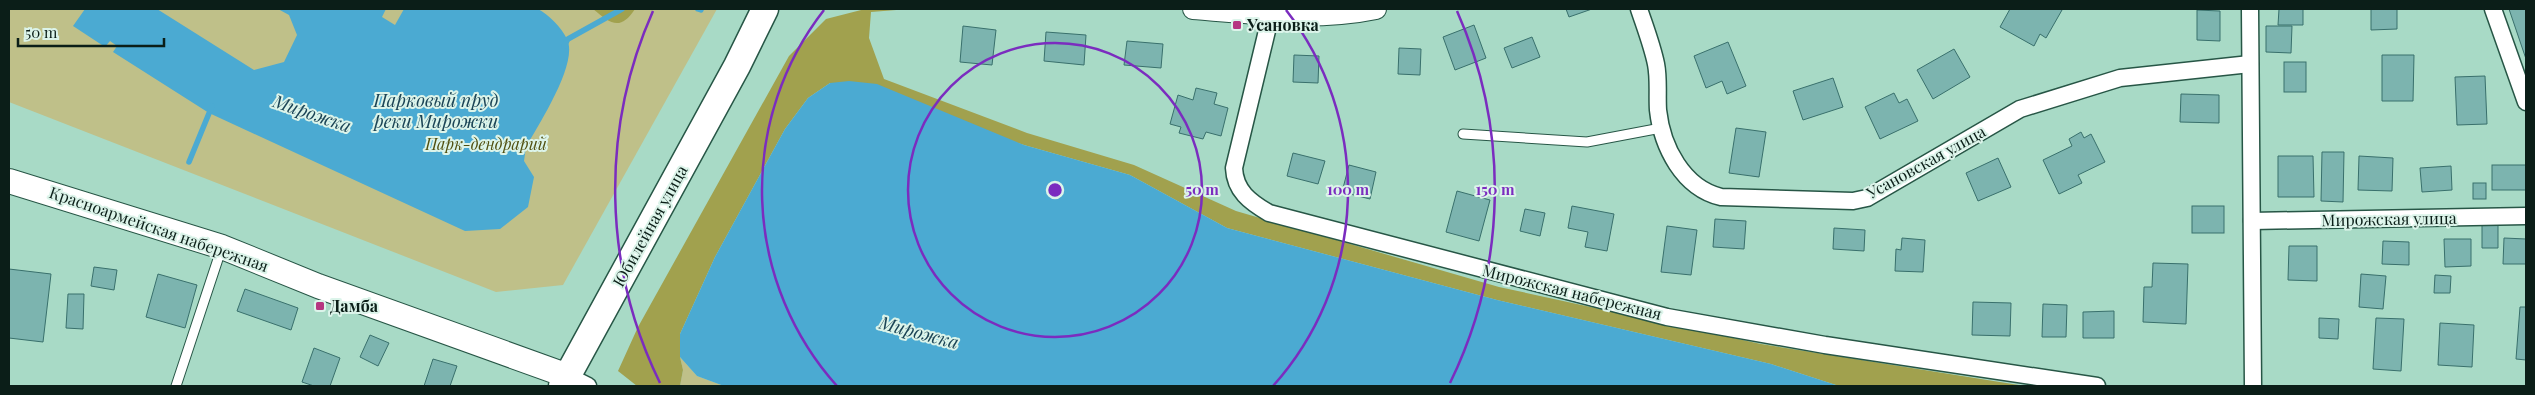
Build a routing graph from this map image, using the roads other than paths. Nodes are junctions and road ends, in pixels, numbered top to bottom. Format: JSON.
{"nodes":[{"id":1,"x":765,"y":9,"type":"edge"},
{"id":2,"x":785,"y":9,"type":"edge"},
{"id":3,"x":1193,"y":9,"type":"edge"},
{"id":4,"x":1376,"y":9,"type":"edge"},
{"id":5,"x":1639,"y":9,"type":"edge"},
{"id":6,"x":2250,"y":9,"type":"edge"},
{"id":7,"x":2493,"y":9,"type":"edge"},
{"id":8,"x":1355,"y":11,"type":"edge"},
{"id":9,"x":1271,"y":14,"type":"junction"},
{"id":10,"x":2250,"y":64,"type":"junction"},
{"id":11,"x":737,"y":66,"type":"junction"},
{"id":12,"x":2526,"y":102,"type":"edge"},
{"id":13,"x":1660,"y":128,"type":"junction"},
{"id":14,"x":1463,"y":134,"type":"dead end"},
{"id":15,"x":9,"y":182,"type":"edge"},
{"id":16,"x":2526,"y":216,"type":"edge"},
{"id":17,"x":2252,"y":221,"type":"junction"},
{"id":18,"x":222,"y":247,"type":"junction"},
{"id":19,"x":573,"y":383,"type":"edge"},
{"id":20,"x":176,"y":386,"type":"edge"},
{"id":21,"x":2097,"y":386,"type":"edge"},
{"id":22,"x":2251,"y":386,"type":"edge"},
{"id":23,"x":2260,"y":386,"type":"edge"}],
"edges":[{"from":1,"to":11,"type":"main road","name":"Юбилейная улица"},
{"from":2,"to":11,"type":"main road","name":"Юбилейная улица"},
{"from":3,"to":9,"type":"street"},
{"from":4,"to":8,"type":"street"},
{"from":5,"to":13,"type":"street","name":"Усановская улица"},
{"from":6,"to":10,"type":"street"},
{"from":7,"to":12,"type":"street"},
{"from":8,"to":9,"type":"street"},
{"from":9,"to":21,"type":"street","name":"Мирожская набережная"},
{"from":10,"to":13,"type":"street","name":"Усановская улица"},
{"from":10,"to":17,"type":"street"},
{"from":11,"to":19,"type":"main road","name":"Юбилейная улица"},
{"from":13,"to":14,"type":"lane"},
{"from":15,"to":18,"type":"main road","name":"Красноармейская набережная"},
{"from":16,"to":17,"type":"street","name":"Мирожская улица"},
{"from":17,"to":22,"type":"street"},
{"from":18,"to":19,"type":"main road","name":"Красноармейская набережная"},
{"from":18,"to":20,"type":"lane"},
{"from":22,"to":23,"type":"street"}]}
